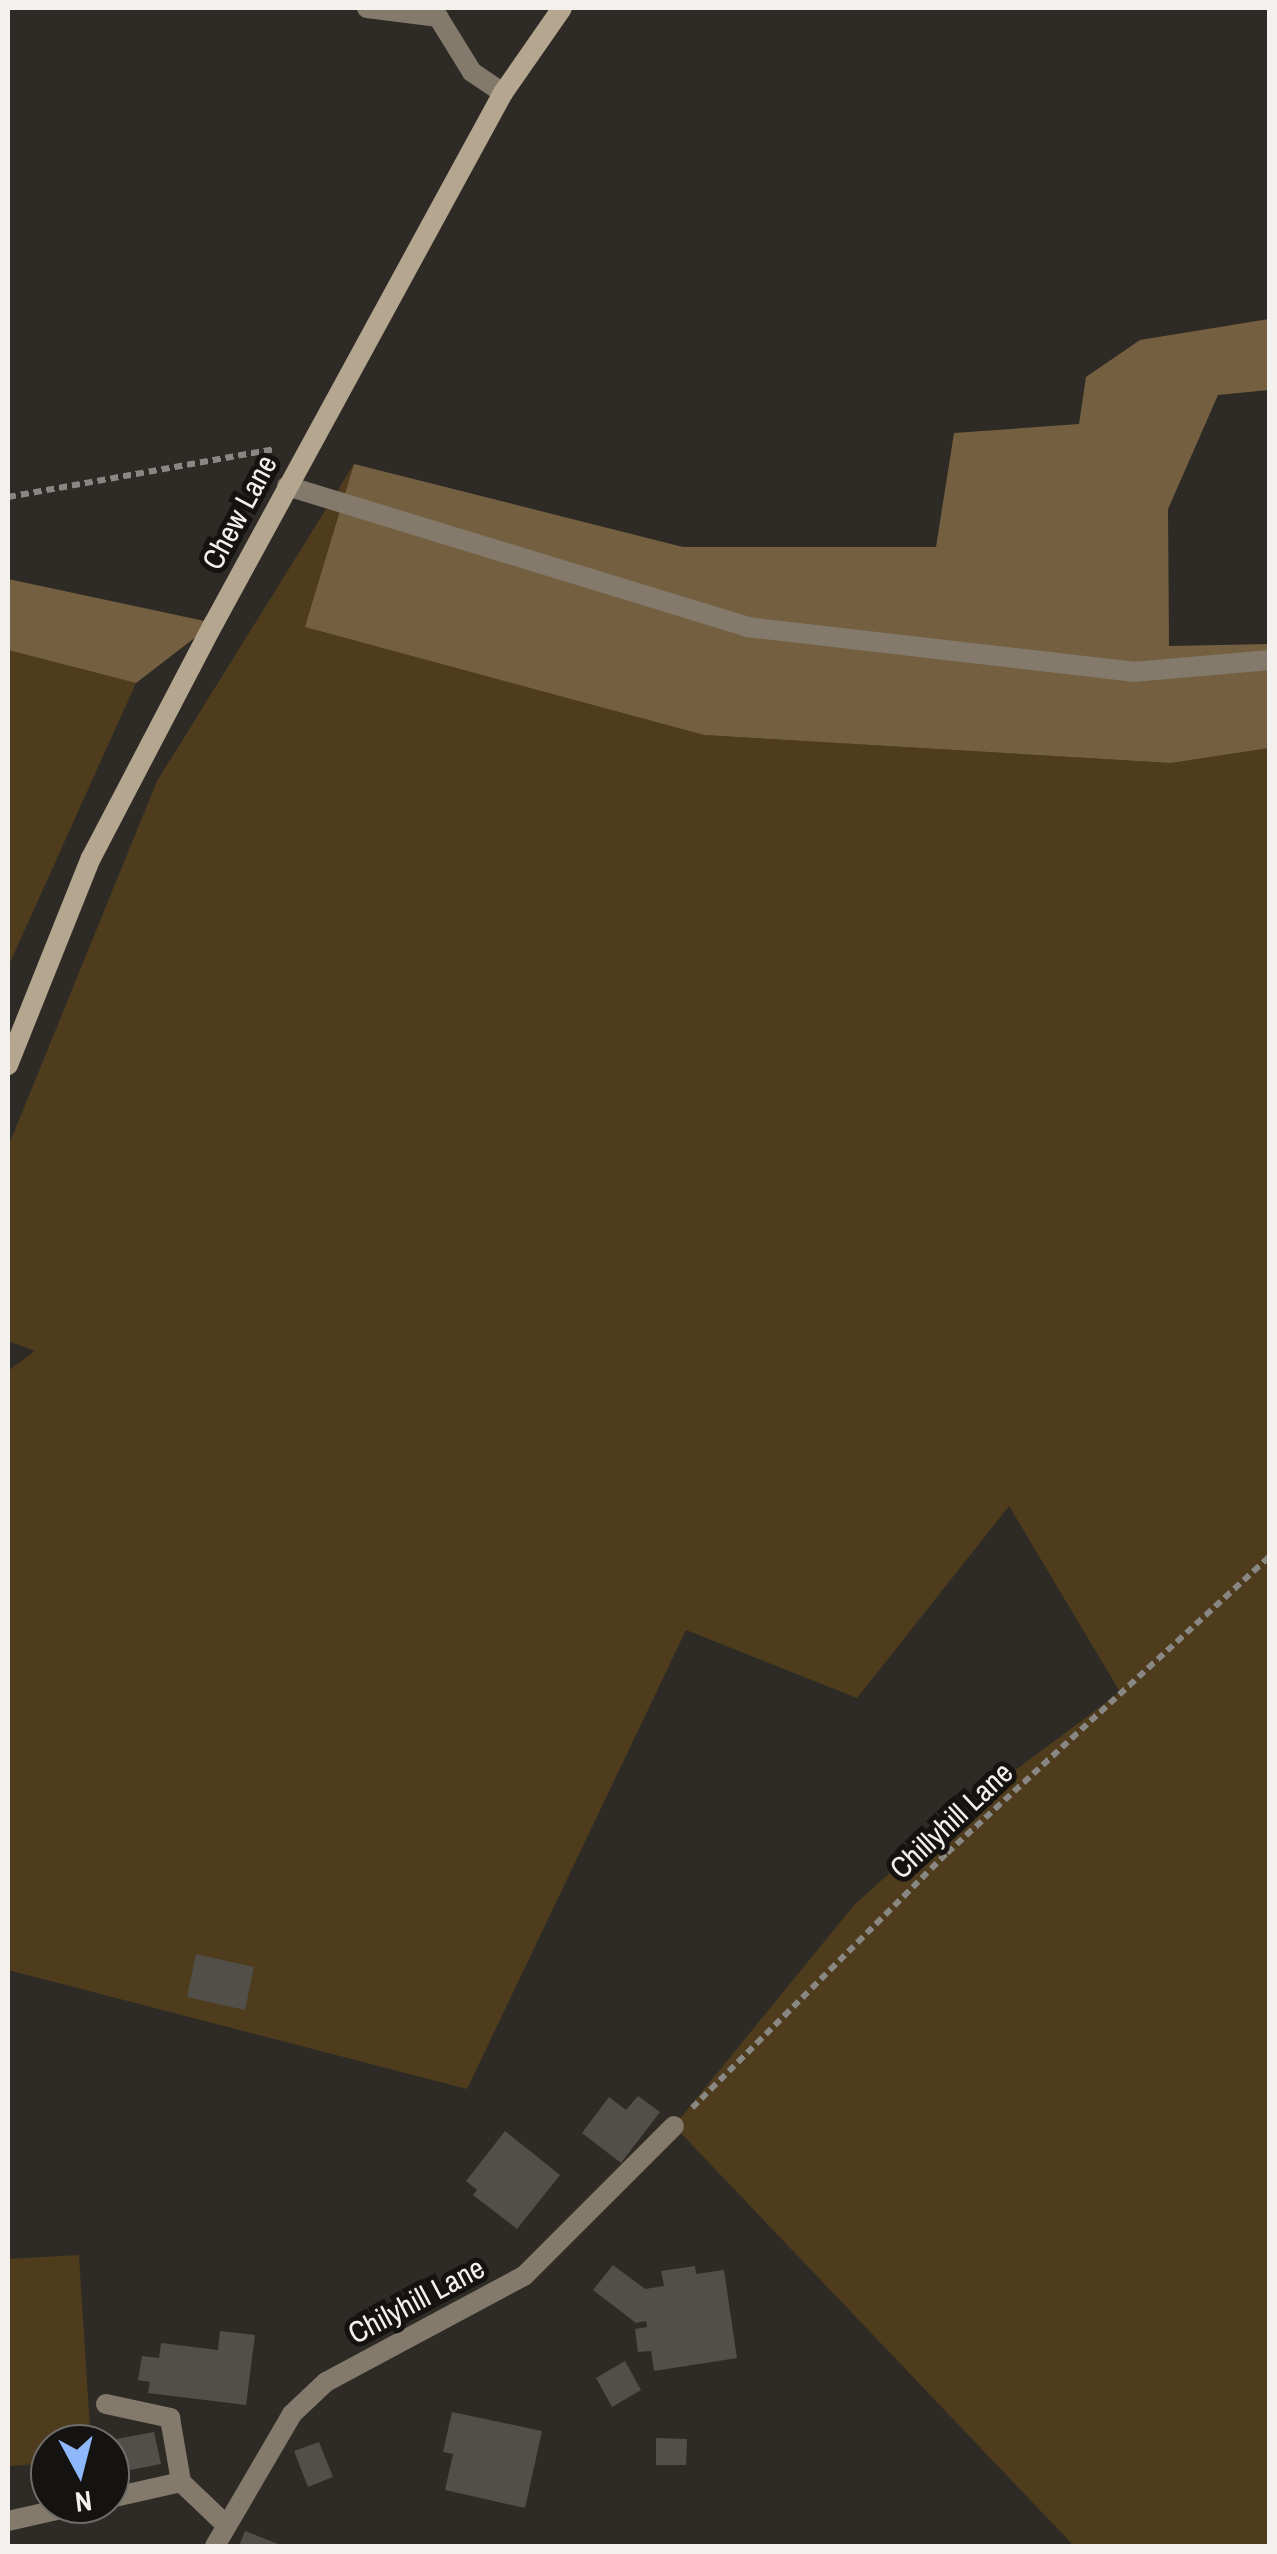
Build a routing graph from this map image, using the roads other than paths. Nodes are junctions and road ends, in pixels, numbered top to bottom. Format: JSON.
{"nodes":[{"id":1,"x":367,"y":8,"type":"edge"},
{"id":2,"x":562,"y":8,"type":"edge"},
{"id":3,"x":502,"y":93,"type":"junction"},
{"id":4,"x":287,"y":486,"type":"junction"},
{"id":5,"x":1270,"y":660,"type":"edge"},
{"id":6,"x":8,"y":1065,"type":"edge"},
{"id":7,"x":674,"y":2126,"type":"road end"},
{"id":8,"x":106,"y":2404,"type":"dead end"},
{"id":9,"x":181,"y":2482,"type":"junction"},
{"id":10,"x":130,"y":2493,"type":"edge"},
{"id":11,"x":226,"y":2525,"type":"junction"},
{"id":12,"x":215,"y":2546,"type":"edge"}],
"edges":[{"from":1,"to":3,"type":"street"},
{"from":2,"to":3,"type":"main road","name":"Chew Lane"},
{"from":3,"to":4,"type":"main road","name":"Chew Lane"},
{"from":4,"to":5,"type":"street"},
{"from":4,"to":6,"type":"main road","name":"Chew Lane"},
{"from":7,"to":11,"type":"street","name":"Chilyhill Lane"},
{"from":8,"to":9,"type":"street"},
{"from":9,"to":10,"type":"street"},
{"from":9,"to":11,"type":"street"},
{"from":11,"to":12,"type":"street","name":"Chilyhill Lane"}]}
